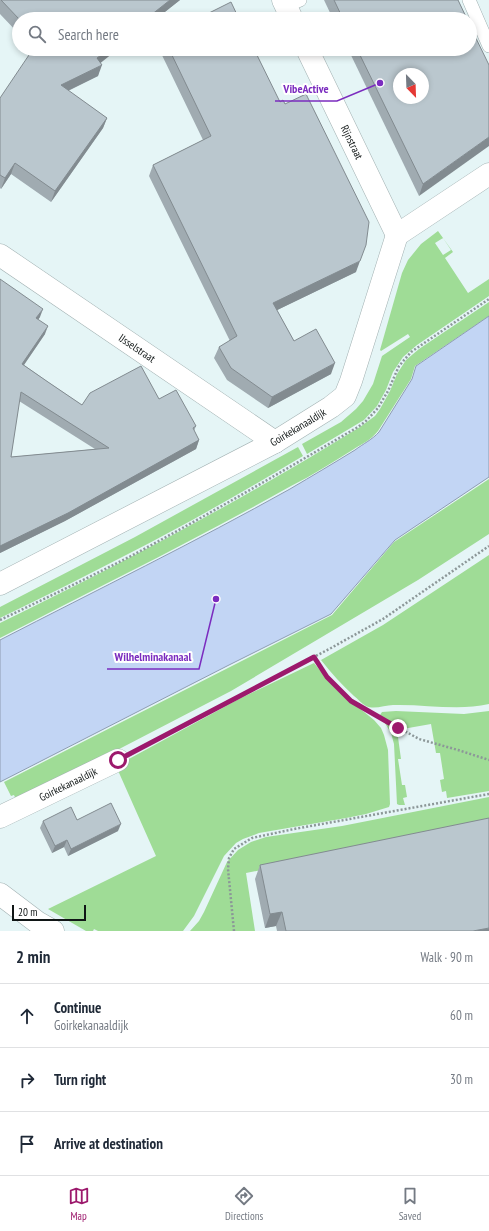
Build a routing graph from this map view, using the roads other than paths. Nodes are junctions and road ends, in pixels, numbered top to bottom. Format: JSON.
{"nodes":[{"id":1,"x":469,"y":0,"type":"edge"},
{"id":2,"x":474,"y":12,"type":"edge"},
{"id":3,"x":477,"y":18,"type":"edge"},
{"id":4,"x":489,"y":46,"type":"edge"},
{"id":5,"x":310,"y":56,"type":"edge"},
{"id":6,"x":489,"y":174,"type":"edge"},
{"id":7,"x":397,"y":235,"type":"junction"},
{"id":8,"x":0,"y":255,"type":"edge"},
{"id":9,"x":275,"y":442,"type":"junction"},
{"id":10,"x":0,"y":584,"type":"edge"},
{"id":11,"x":118,"y":760,"type":"road end"},
{"id":12,"x":0,"y":817,"type":"edge"},
{"id":13,"x":0,"y":894,"type":"edge"},
{"id":14,"x":53,"y":931,"type":"edge"}],
"edges":[{"from":1,"to":2,"type":"lane"},
{"from":3,"to":4,"type":"lane"},
{"from":5,"to":7,"type":"street","name":"Rijnstraat"},
{"from":6,"to":7,"type":"street"},
{"from":7,"to":9,"type":"street","name":"Goirkekanaaldijk"},
{"from":8,"to":9,"type":"street","name":"IJsselstraat"},
{"from":9,"to":10,"type":"street","name":"Goirkekanaaldijk"},
{"from":11,"to":12,"type":"street","name":"Goirkekanaaldijk"},
{"from":13,"to":14,"type":"street"}]}
